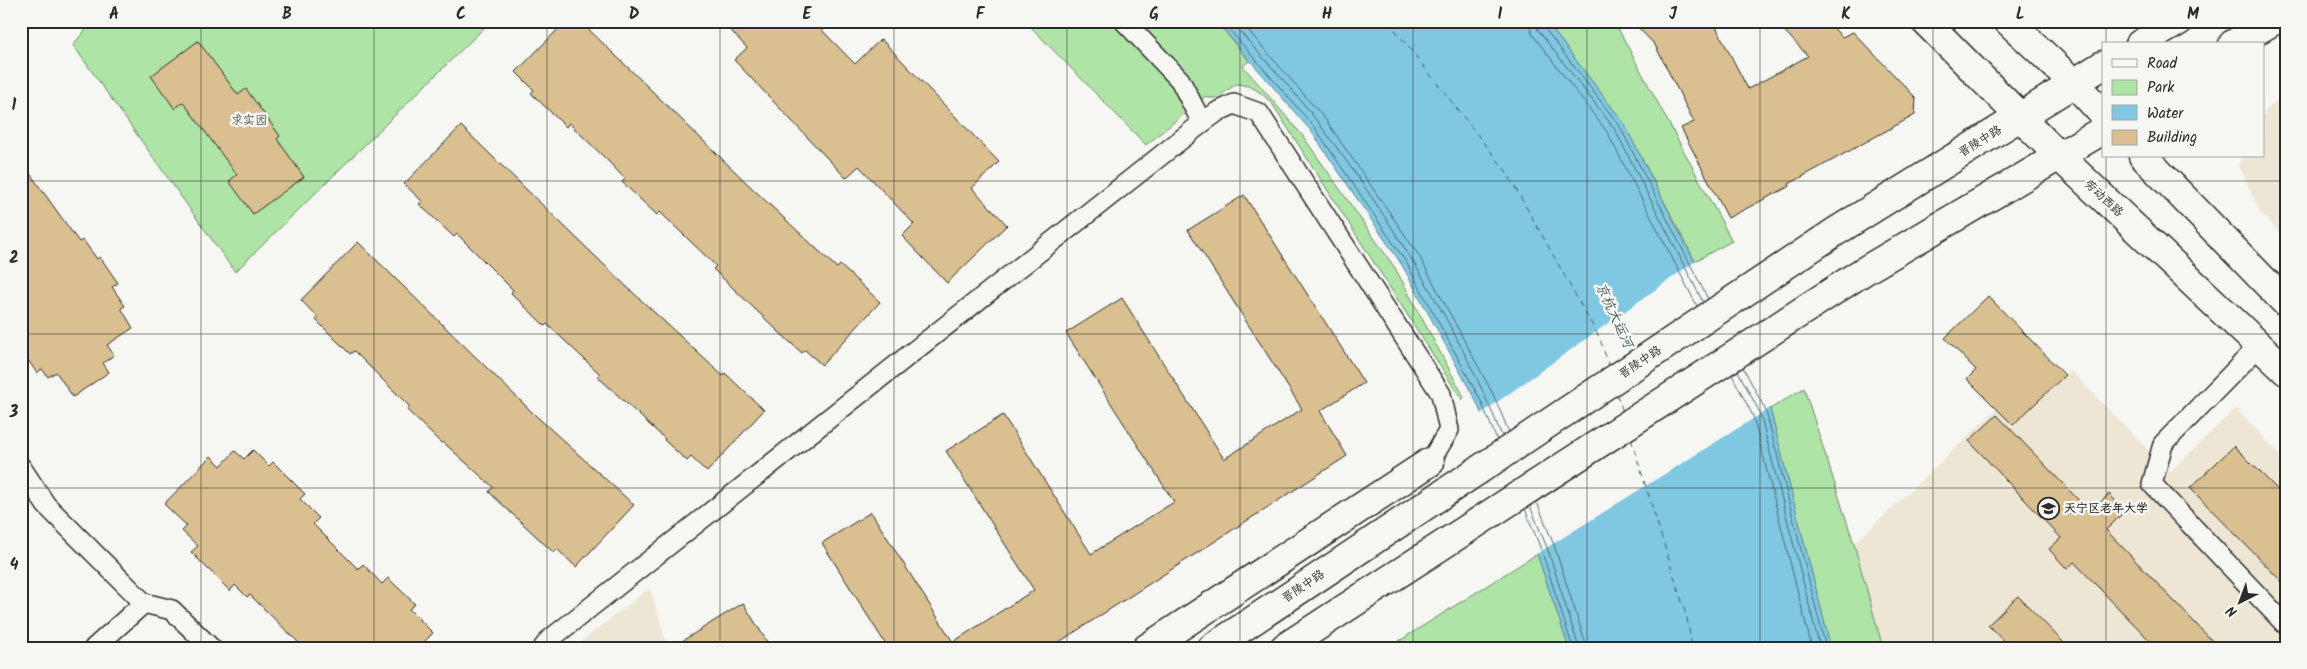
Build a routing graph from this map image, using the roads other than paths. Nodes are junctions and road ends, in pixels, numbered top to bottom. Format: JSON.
{"nodes":[{"id":1,"x":1124,"y":21,"type":"edge"},
{"id":2,"x":1925,"y":21,"type":"edge"},
{"id":3,"x":2008,"y":21,"type":"edge"},
{"id":4,"x":2179,"y":21,"type":"edge"},
{"id":5,"x":2273,"y":21,"type":"edge"},
{"id":6,"x":2143,"y":42,"type":"edge"},
{"id":7,"x":2236,"y":42,"type":"edge"},
{"id":8,"x":2102,"y":66,"type":"edge"},
{"id":9,"x":2073,"y":82,"type":"junction"},
{"id":10,"x":2102,"y":113,"type":"edge"},
{"id":11,"x":2020,"y":117,"type":"junction"},
{"id":12,"x":1202,"y":123,"type":"junction"},
{"id":13,"x":2102,"y":131,"type":"edge"},
{"id":14,"x":2060,"y":157,"type":"junction"},
{"id":15,"x":2145,"y":158,"type":"edge"},
{"id":16,"x":2286,"y":303,"type":"edge"},
{"id":17,"x":2260,"y":345,"type":"junction"},
{"id":18,"x":2286,"y":371,"type":"edge"},
{"id":19,"x":1430,"y":462,"type":"joint"},
{"id":20,"x":21,"y":467,"type":"edge"},
{"id":21,"x":144,"y":603,"type":"junction"},
{"id":22,"x":2284,"y":623,"type":"dead end"},
{"id":23,"x":94,"y":648,"type":"edge"},
{"id":24,"x":211,"y":648,"type":"edge"},
{"id":25,"x":544,"y":648,"type":"edge"},
{"id":26,"x":1147,"y":648,"type":"edge"},
{"id":27,"x":1212,"y":648,"type":"edge"},
{"id":28,"x":1284,"y":648,"type":"edge"}],
"edges":[{"from":1,"to":12,"type":"lane"},
{"from":2,"to":11,"type":"main road","name":"劳动西路"},
{"from":3,"to":9,"type":"main road"},
{"from":4,"to":6,"type":"main road"},
{"from":5,"to":7,"type":"main road"},
{"from":8,"to":9,"type":"main road","name":"晋陵中路"},
{"from":9,"to":10,"type":"main road"},
{"from":9,"to":11,"type":"main road","name":"晋陵中路"},
{"from":11,"to":14,"type":"main road","name":"劳动西路"},
{"from":11,"to":27,"type":"main road","name":"晋陵中路"},
{"from":12,"to":19,"type":"lane"},
{"from":12,"to":25,"type":"lane"},
{"from":13,"to":14,"type":"main road"},
{"from":14,"to":17,"type":"main road","name":"劳动西路"},
{"from":14,"to":28,"type":"main road"},
{"from":15,"to":16,"type":"main road"},
{"from":17,"to":18,"type":"main road","name":"劳动西路"},
{"from":17,"to":22,"type":"lane"},
{"from":19,"to":26,"type":"main road"},
{"from":20,"to":21,"type":"lane"},
{"from":21,"to":23,"type":"lane"},
{"from":21,"to":24,"type":"lane"}]}
